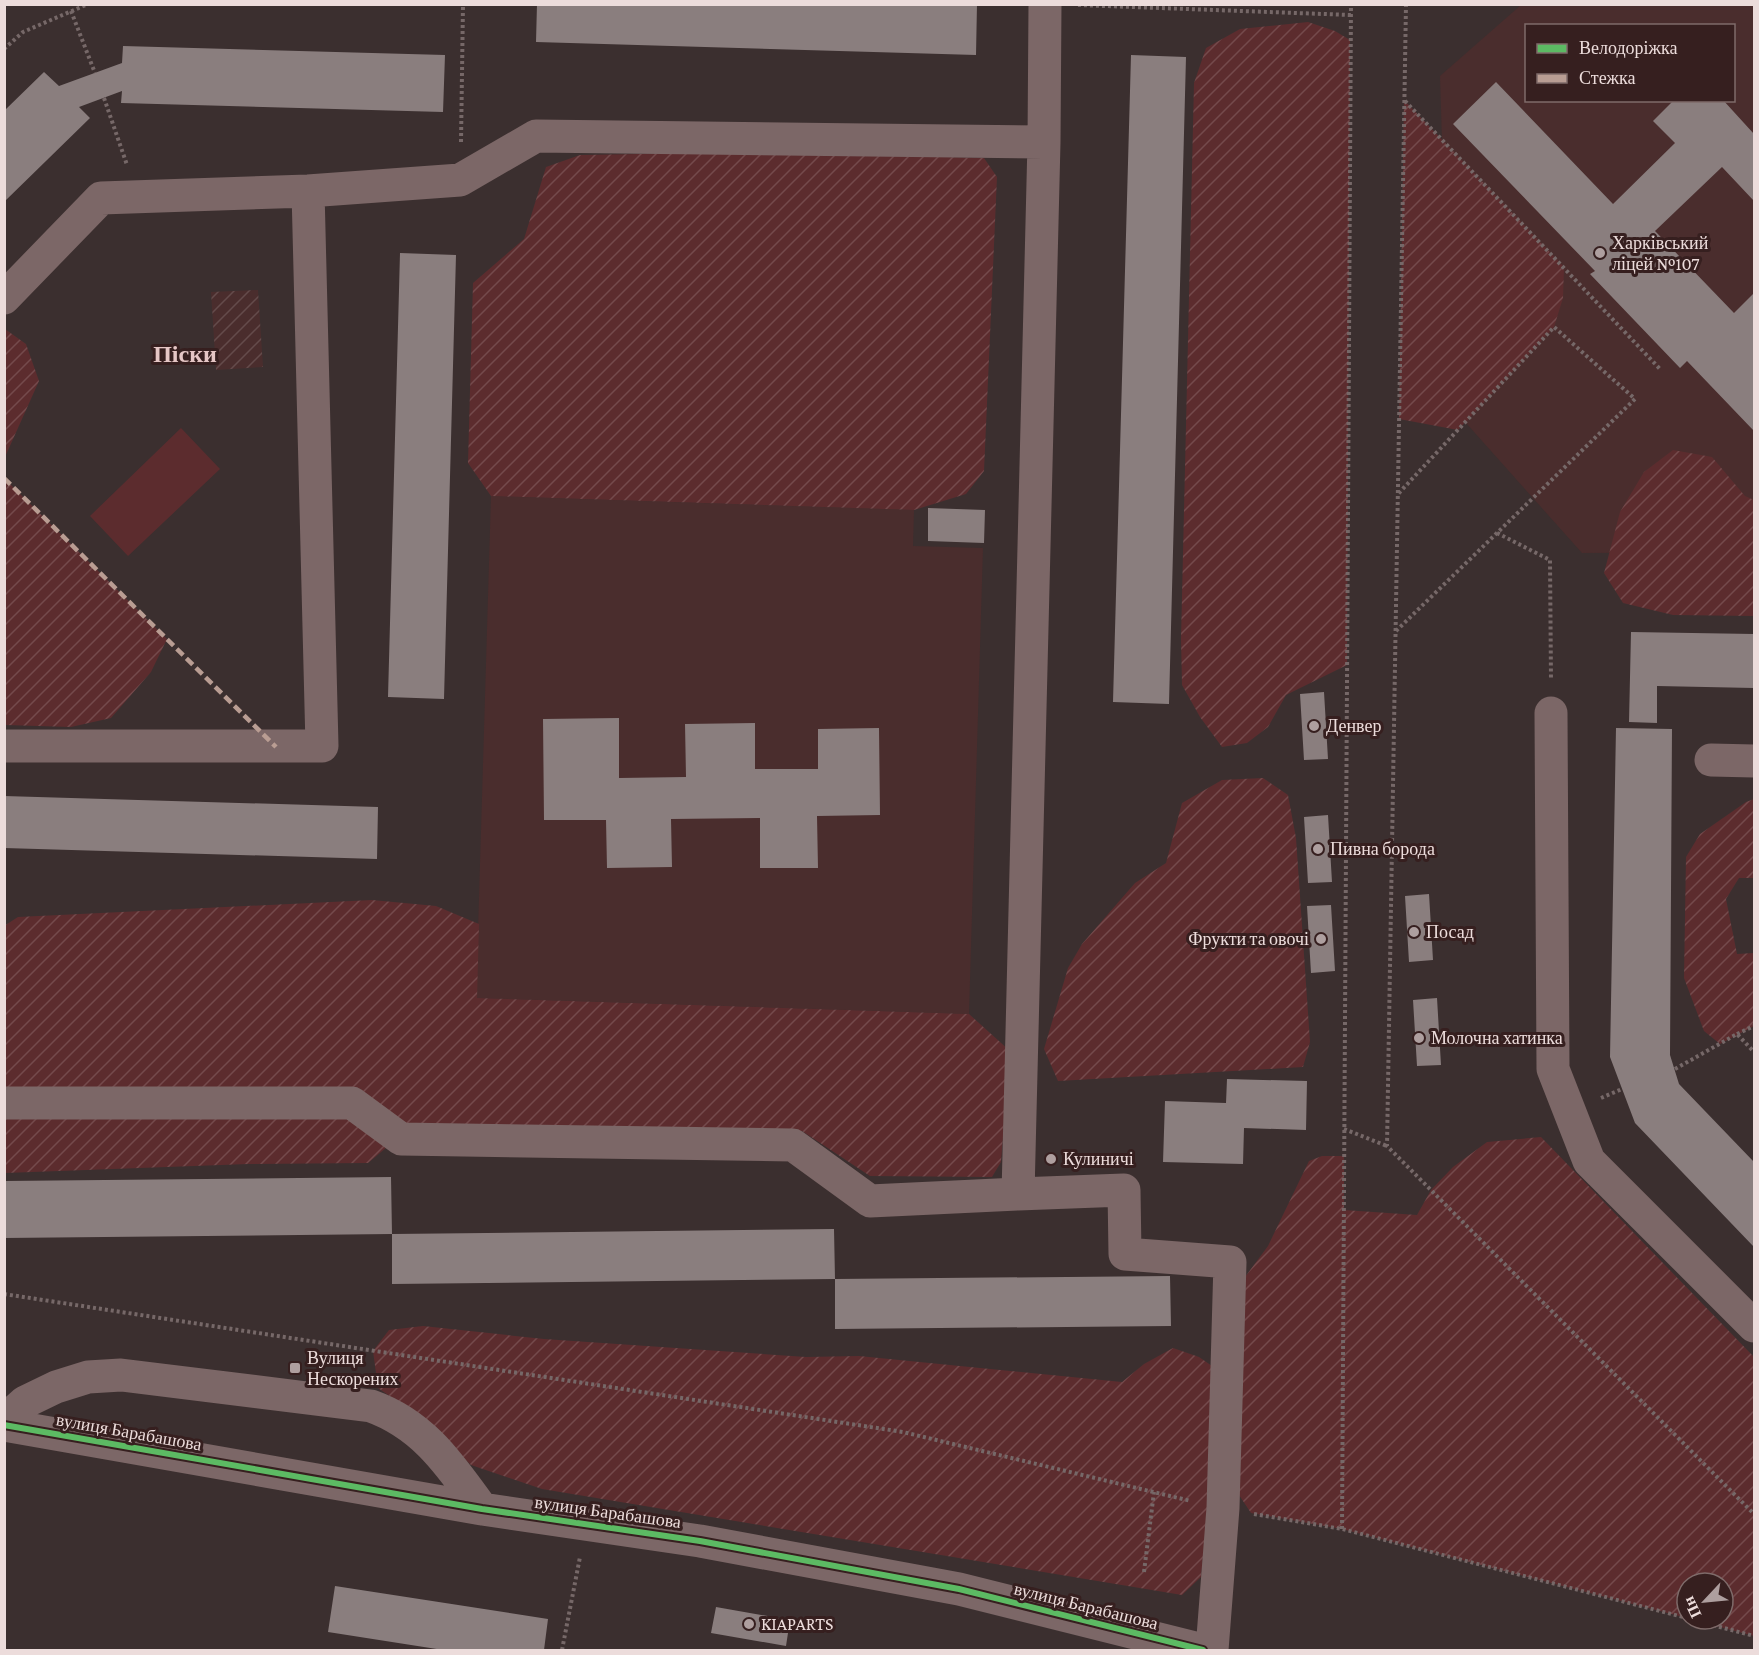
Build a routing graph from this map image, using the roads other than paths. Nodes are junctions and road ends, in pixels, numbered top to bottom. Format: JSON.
{"nodes":[{"id":1,"x":1045,"y":4,"type":"edge"},
{"id":2,"x":1044,"y":142,"type":"junction"},
{"id":3,"x":308,"y":190,"type":"junction"},
{"id":4,"x":4,"y":298,"type":"edge"},
{"id":5,"x":1551,"y":713,"type":"road end"},
{"id":6,"x":4,"y":746,"type":"edge"},
{"id":7,"x":1711,"y":759,"type":"dead end"},
{"id":8,"x":1755,"y":761,"type":"edge"},
{"id":9,"x":4,"y":1103,"type":"edge"},
{"id":10,"x":1018,"y":1194,"type":"junction"},
{"id":11,"x":1755,"y":1326,"type":"edge"},
{"id":12,"x":4,"y":1423,"type":"edge"},
{"id":13,"x":482,"y":1509,"type":"junction"},
{"id":14,"x":1203,"y":1650,"type":"edge"},
{"id":15,"x":1212,"y":1650,"type":"edge"}],
"edges":[{"from":1,"to":2,"type":"street"},
{"from":2,"to":3,"type":"street"},
{"from":2,"to":10,"type":"street"},
{"from":3,"to":4,"type":"street"},
{"from":3,"to":6,"type":"street"},
{"from":5,"to":11,"type":"street"},
{"from":7,"to":8,"type":"street"},
{"from":9,"to":10,"type":"street"},
{"from":10,"to":15,"type":"street"},
{"from":12,"to":13,"type":"street","name":"вулиця Барабашова"},
{"from":12,"to":13,"type":"street"},
{"from":13,"to":14,"type":"street","name":"вулиця Барабашова"}]}
